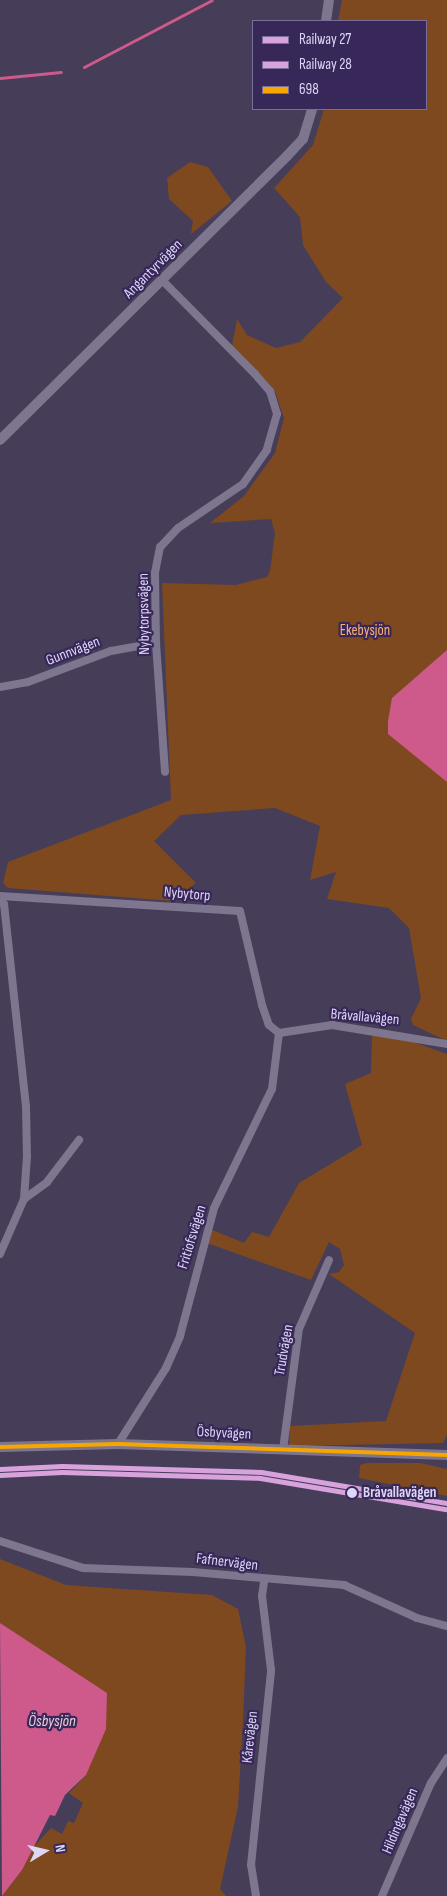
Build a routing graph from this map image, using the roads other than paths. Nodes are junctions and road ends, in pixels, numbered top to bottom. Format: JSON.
{"nodes":[{"id":1,"x":329,"y":0,"type":"edge"},
{"id":2,"x":326,"y":20,"type":"edge"},
{"id":3,"x":312,"y":110,"type":"edge"},
{"id":4,"x":163,"y":280,"type":"junction"},
{"id":5,"x":0,"y":440,"type":"edge"},
{"id":6,"x":156,"y":643,"type":"junction"},
{"id":7,"x":0,"y":687,"type":"edge"},
{"id":8,"x":165,"y":772,"type":"dead end"},
{"id":9,"x":0,"y":897,"type":"edge"},
{"id":10,"x":279,"y":1033,"type":"junction"},
{"id":11,"x":447,"y":1044,"type":"edge"},
{"id":12,"x":79,"y":1140,"type":"dead end"},
{"id":13,"x":24,"y":1199,"type":"junction"},
{"id":14,"x":0,"y":1254,"type":"edge"},
{"id":15,"x":329,"y":1260,"type":"dead end"},
{"id":16,"x":118,"y":1444,"type":"junction"},
{"id":17,"x":0,"y":1447,"type":"edge"},
{"id":18,"x":283,"y":1450,"type":"junction"},
{"id":19,"x":447,"y":1455,"type":"edge"},
{"id":20,"x":0,"y":1541,"type":"edge"},
{"id":21,"x":264,"y":1581,"type":"junction"},
{"id":22,"x":447,"y":1626,"type":"edge"},
{"id":23,"x":447,"y":1758,"type":"edge"},
{"id":24,"x":256,"y":1896,"type":"edge"},
{"id":25,"x":382,"y":1896,"type":"edge"}],
"edges":[{"from":1,"to":2,"type":"street"},
{"from":3,"to":4,"type":"street","name":"Angantyrvägen"},
{"from":4,"to":5,"type":"street","name":"Angantyrvägen"},
{"from":4,"to":6,"type":"street","name":"Nybytorpsvägen"},
{"from":6,"to":7,"type":"street","name":"Gunnvägen"},
{"from":6,"to":8,"type":"street","name":"Nybytorpsvägen"},
{"from":9,"to":10,"type":"street","name":"Nybytorp"},
{"from":9,"to":13,"type":"street"},
{"from":10,"to":11,"type":"street","name":"Bråvallavägen"},
{"from":10,"to":16,"type":"street","name":"Fritiofsvägen"},
{"from":12,"to":13,"type":"street"},
{"from":13,"to":14,"type":"street"},
{"from":15,"to":18,"type":"street","name":"Trudvägen"},
{"from":16,"to":17,"type":"street","name":"Ösbyvägen"},
{"from":16,"to":18,"type":"street","name":"Ösbyvägen"},
{"from":18,"to":19,"type":"street","name":"Ösbyvägen"},
{"from":20,"to":21,"type":"street","name":"Fafnervägen"},
{"from":21,"to":22,"type":"street","name":"Fafnervägen"},
{"from":21,"to":24,"type":"street","name":"Kårevägen"},
{"from":23,"to":25,"type":"street","name":"Hildingavägen"}]}
